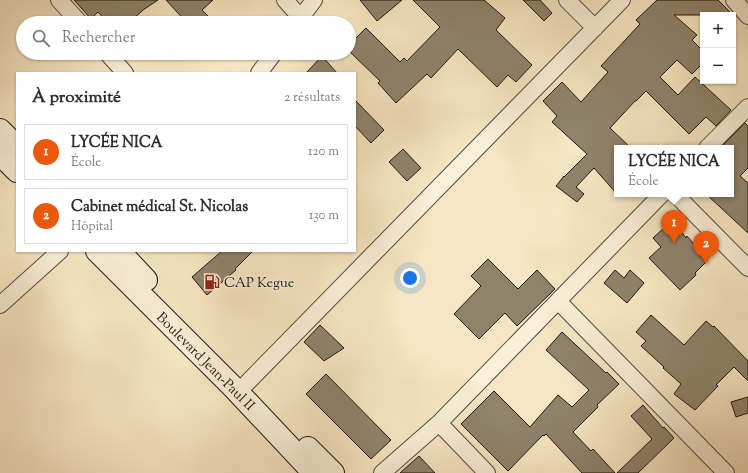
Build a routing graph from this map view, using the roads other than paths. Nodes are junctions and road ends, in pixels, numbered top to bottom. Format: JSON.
{"nodes":[{"id":1,"x":59,"y":0,"type":"edge"},
{"id":2,"x":285,"y":0,"type":"edge"},
{"id":3,"x":314,"y":0,"type":"edge"},
{"id":4,"x":567,"y":0,"type":"edge"},
{"id":5,"x":622,"y":0,"type":"edge"},
{"id":6,"x":734,"y":0,"type":"edge"},
{"id":7,"x":74,"y":16,"type":"edge"},
{"id":8,"x":296,"y":16,"type":"edge"},
{"id":9,"x":302,"y":16,"type":"edge"},
{"id":10,"x":748,"y":16,"type":"edge"},
{"id":11,"x":595,"y":28,"type":"junction"},
{"id":12,"x":113,"y":60,"type":"edge"},
{"id":13,"x":269,"y":60,"type":"edge"},
{"id":14,"x":124,"y":72,"type":"edge"},
{"id":15,"x":260,"y":72,"type":"edge"},
{"id":16,"x":748,"y":107,"type":"edge"},
{"id":17,"x":0,"y":130,"type":"edge"},
{"id":18,"x":710,"y":145,"type":"edge"},
{"id":19,"x":16,"y":146,"type":"edge"},
{"id":20,"x":0,"y":154,"type":"edge"},
{"id":21,"x":16,"y":170,"type":"edge"},
{"id":22,"x":659,"y":197,"type":"edge"},
{"id":23,"x":678,"y":197,"type":"edge"},
{"id":24,"x":59,"y":252,"type":"edge"},
{"id":25,"x":98,"y":252,"type":"edge"},
{"id":26,"x":122,"y":252,"type":"edge"},
{"id":27,"x":748,"y":268,"type":"edge"},
{"id":28,"x":558,"y":301,"type":"junction"},
{"id":29,"x":0,"y":305,"type":"edge"},
{"id":30,"x":245,"y":385,"type":"junction"},
{"id":31,"x":439,"y":423,"type":"junction"},
{"id":32,"x":314,"y":473,"type":"edge"},
{"id":33,"x":333,"y":473,"type":"edge"},
{"id":34,"x":382,"y":473,"type":"edge"},
{"id":35,"x":487,"y":473,"type":"edge"},
{"id":36,"x":726,"y":473,"type":"edge"}],
"edges":[{"from":1,"to":7,"type":"street"},
{"from":2,"to":8,"type":"street"},
{"from":3,"to":9,"type":"street"},
{"from":4,"to":11,"type":"street"},
{"from":5,"to":11,"type":"street"},
{"from":6,"to":10,"type":"street"},
{"from":11,"to":30,"type":"street"},
{"from":12,"to":14,"type":"street"},
{"from":13,"to":15,"type":"street"},
{"from":16,"to":18,"type":"street"},
{"from":17,"to":19,"type":"main road"},
{"from":20,"to":21,"type":"main road"},
{"from":22,"to":28,"type":"street"},
{"from":23,"to":27,"type":"street"},
{"from":24,"to":29,"type":"street"},
{"from":25,"to":32,"type":"main road","name":"Boulevard Jean-Paul II"},
{"from":26,"to":30,"type":"main road","name":"Boulevard Jean-Paul II"},
{"from":28,"to":31,"type":"street"},
{"from":28,"to":36,"type":"street"},
{"from":30,"to":33,"type":"main road","name":"Boulevard Jean-Paul II"},
{"from":31,"to":34,"type":"street"},
{"from":31,"to":35,"type":"street"}]}
